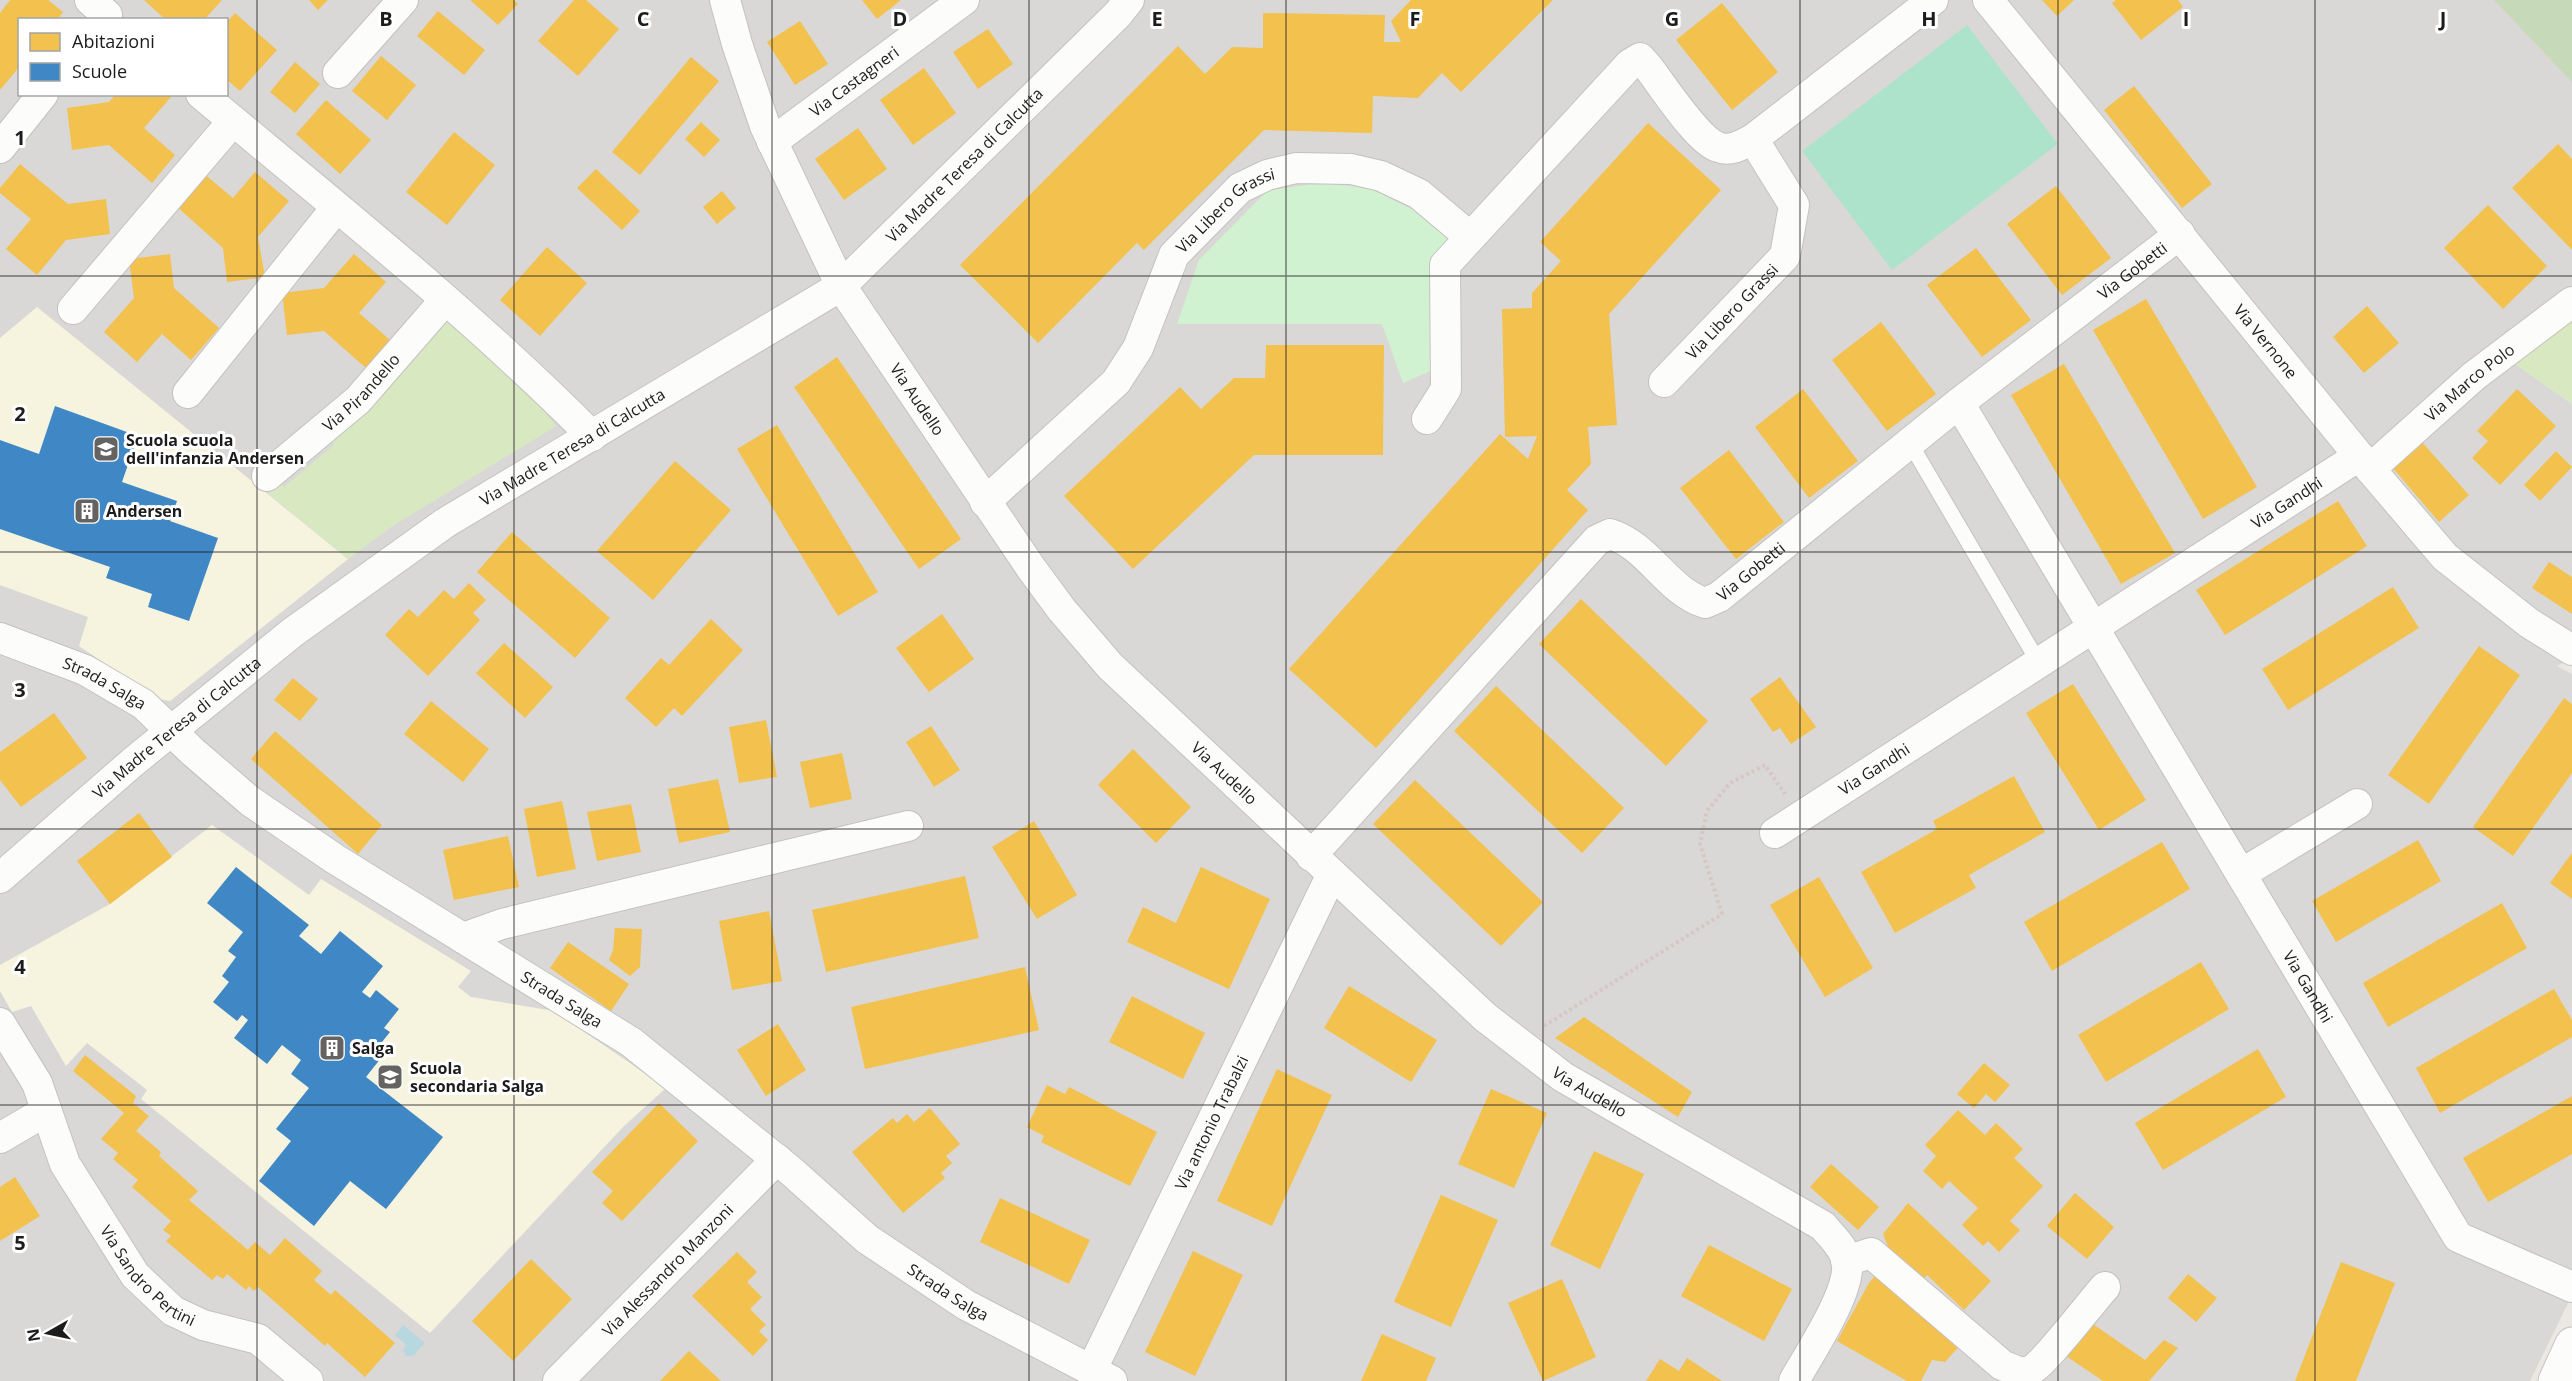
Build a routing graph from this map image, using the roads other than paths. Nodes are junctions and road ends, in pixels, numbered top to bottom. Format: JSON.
{"nodes":[{"id":1,"x":403,"y":0,"type":"edge"},
{"id":2,"x":725,"y":0,"type":"edge"},
{"id":3,"x":964,"y":0,"type":"edge"},
{"id":4,"x":1130,"y":0,"type":"edge"},
{"id":5,"x":1933,"y":0,"type":"edge"},
{"id":6,"x":1988,"y":0,"type":"edge"},
{"id":7,"x":338,"y":73,"type":"dead end"},
{"id":8,"x":41,"y":96,"type":"edge"},
{"id":9,"x":203,"y":96,"type":"edge"},
{"id":10,"x":233,"y":121,"type":"junction"},
{"id":11,"x":1753,"y":139,"type":"junction"},
{"id":12,"x":772,"y":142,"type":"junction"},
{"id":13,"x":0,"y":148,"type":"edge"},
{"id":14,"x":336,"y":208,"type":"junction"},
{"id":15,"x":2180,"y":234,"type":"junction"},
{"id":16,"x":1470,"y":237,"type":"junction"},
{"id":17,"x":841,"y":286,"type":"junction"},
{"id":18,"x":445,"y":300,"type":"junction"},
{"id":19,"x":2572,"y":302,"type":"edge"},
{"id":20,"x":73,"y":309,"type":"dead end"},
{"id":21,"x":1664,"y":382,"type":"dead end"},
{"id":22,"x":188,"y":393,"type":"dead end"},
{"id":23,"x":1959,"y":403,"type":"junction"},
{"id":24,"x":1427,"y":419,"type":"dead end"},
{"id":25,"x":592,"y":436,"type":"junction"},
{"id":26,"x":1910,"y":443,"type":"junction"},
{"id":27,"x":2365,"y":462,"type":"junction"},
{"id":28,"x":267,"y":476,"type":"dead end"},
{"id":29,"x":985,"y":502,"type":"junction"},
{"id":30,"x":2094,"y":627,"type":"junction"},
{"id":31,"x":0,"y":638,"type":"edge"},
{"id":32,"x":2572,"y":650,"type":"edge"},
{"id":33,"x":2038,"y":663,"type":"junction"},
{"id":34,"x":172,"y":730,"type":"junction"},
{"id":35,"x":2357,"y":804,"type":"dead end"},
{"id":36,"x":908,"y":826,"type":"dead end"},
{"id":37,"x":1775,"y":833,"type":"dead end"},
{"id":38,"x":1321,"y":865,"type":"junction"},
{"id":39,"x":2241,"y":874,"type":"junction"},
{"id":40,"x":0,"y":878,"type":"edge"},
{"id":41,"x":463,"y":938,"type":"junction"},
{"id":42,"x":0,"y":1023,"type":"edge"},
{"id":43,"x":46,"y":1111,"type":"junction"},
{"id":44,"x":0,"y":1138,"type":"edge"},
{"id":45,"x":777,"y":1159,"type":"junction"},
{"id":46,"x":1846,"y":1261,"type":"junction"},
{"id":47,"x":2104,"y":1287,"type":"dead end"},
{"id":48,"x":2572,"y":1287,"type":"edge"},
{"id":49,"x":2572,"y":1344,"type":"edge"},
{"id":50,"x":1101,"y":1376,"type":"edge"},
{"id":51,"x":308,"y":1381,"type":"edge"},
{"id":52,"x":558,"y":1381,"type":"edge"},
{"id":53,"x":1794,"y":1381,"type":"edge"},
{"id":54,"x":2555,"y":1381,"type":"edge"}],
"edges":[{"from":1,"to":7,"type":"street"},
{"from":2,"to":12,"type":"street","name":"Via Audello"},
{"from":3,"to":12,"type":"street","name":"Via Castagneri"},
{"from":4,"to":17,"type":"street","name":"Via Madre Teresa di Calcutta"},
{"from":5,"to":11,"type":"street"},
{"from":6,"to":15,"type":"street","name":"Via Vernone"},
{"from":8,"to":13,"type":"street"},
{"from":9,"to":10,"type":"street"},
{"from":10,"to":14,"type":"street"},
{"from":10,"to":20,"type":"street"},
{"from":11,"to":16,"type":"street"},
{"from":11,"to":21,"type":"street","name":"Via Libero Grassi"},
{"from":12,"to":17,"type":"street","name":"Via Audello"},
{"from":14,"to":18,"type":"street"},
{"from":14,"to":22,"type":"street"},
{"from":15,"to":23,"type":"street","name":"Via Gobetti"},
{"from":15,"to":27,"type":"street","name":"Via Vernone"},
{"from":16,"to":24,"type":"street"},
{"from":16,"to":29,"type":"street","name":"Via Libero Grassi"},
{"from":17,"to":25,"type":"street","name":"Via Madre Teresa di Calcutta"},
{"from":17,"to":29,"type":"street","name":"Via Audello"},
{"from":18,"to":25,"type":"street"},
{"from":18,"to":28,"type":"street","name":"Via Pirandello"},
{"from":19,"to":27,"type":"street","name":"Via Marco Polo"},
{"from":23,"to":26,"type":"street","name":"Via Gobetti"},
{"from":23,"to":30,"type":"street","name":"Via Gandhi"},
{"from":25,"to":34,"type":"street","name":"Via Madre Teresa di Calcutta"},
{"from":26,"to":33,"type":"lane"},
{"from":26,"to":38,"type":"street","name":"Via Gobetti"},
{"from":27,"to":30,"type":"street","name":"Via Gandhi"},
{"from":27,"to":32,"type":"street","name":"Via Vernone"},
{"from":29,"to":38,"type":"street","name":"Via Audello"},
{"from":30,"to":33,"type":"street","name":"Via Gandhi"},
{"from":30,"to":39,"type":"street","name":"Via Gandhi"},
{"from":31,"to":34,"type":"street","name":"Strada Salga"},
{"from":33,"to":37,"type":"street","name":"Via Gandhi"},
{"from":34,"to":40,"type":"street","name":"Via Madre Teresa di Calcutta"},
{"from":34,"to":41,"type":"street","name":"Strada Salga"},
{"from":35,"to":39,"type":"street"},
{"from":36,"to":41,"type":"street"},
{"from":38,"to":46,"type":"street","name":"Via Audello"},
{"from":38,"to":50,"type":"street","name":"Via antonio Trabalzi"},
{"from":39,"to":48,"type":"street","name":"Via Gandhi"},
{"from":41,"to":45,"type":"street","name":"Strada Salga"},
{"from":42,"to":43,"type":"street","name":"Via Sandro Pertini"},
{"from":43,"to":44,"type":"street"},
{"from":43,"to":51,"type":"street","name":"Via Sandro Pertini"},
{"from":45,"to":50,"type":"street","name":"Strada Salga"},
{"from":45,"to":52,"type":"street","name":"Via Alessandro Manzoni"},
{"from":46,"to":47,"type":"street"},
{"from":46,"to":53,"type":"street"},
{"from":49,"to":54,"type":"street"}]}
